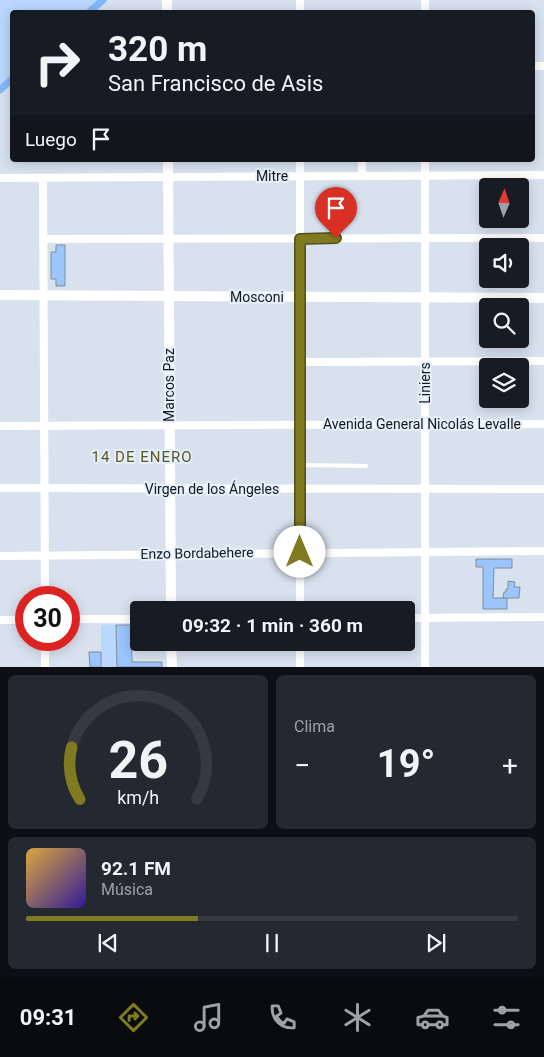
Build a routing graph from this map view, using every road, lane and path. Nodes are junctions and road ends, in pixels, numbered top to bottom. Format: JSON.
{"nodes":[{"id":1,"x":168,"y":162,"type":"edge"},
{"id":2,"x":300,"y":162,"type":"edge"},
{"id":3,"x":362,"y":162,"type":"edge"},
{"id":4,"x":425,"y":162,"type":"edge"},
{"id":5,"x":544,"y":175,"type":"edge"},
{"id":6,"x":300,"y":176,"type":"junction"},
{"id":7,"x":362,"y":176,"type":"junction"},
{"id":8,"x":425,"y":176,"type":"junction"},
{"id":9,"x":168,"y":177,"type":"junction"},
{"id":10,"x":0,"y":178,"type":"edge"},
{"id":11,"x":43,"y":178,"type":"junction"},
{"id":12,"x":425,"y":238,"type":"junction"},
{"id":13,"x":544,"y":238,"type":"edge"},
{"id":14,"x":43,"y":239,"type":"junction"},
{"id":15,"x":168,"y":239,"type":"junction"},
{"id":16,"x":300,"y":239,"type":"junction"},
{"id":17,"x":0,"y":295,"type":"edge"},
{"id":18,"x":43,"y":296,"type":"junction"},
{"id":19,"x":169,"y":296,"type":"junction"},
{"id":20,"x":300,"y":297,"type":"junction"},
{"id":21,"x":425,"y":298,"type":"junction"},
{"id":22,"x":544,"y":298,"type":"edge"},
{"id":23,"x":425,"y":361,"type":"junction"},
{"id":24,"x":544,"y":361,"type":"edge"},
{"id":25,"x":300,"y":362,"type":"junction"},
{"id":26,"x":425,"y":424,"type":"junction"},
{"id":27,"x":544,"y":424,"type":"edge"},
{"id":28,"x":170,"y":425,"type":"junction"},
{"id":29,"x":300,"y":425,"type":"junction"},
{"id":30,"x":0,"y":426,"type":"edge"},
{"id":31,"x":44,"y":426,"type":"junction"},
{"id":32,"x":300,"y":465,"type":"junction"},
{"id":33,"x":366,"y":466,"type":"dead end"},
{"id":34,"x":0,"y":488,"type":"edge"},
{"id":35,"x":44,"y":488,"type":"junction"},
{"id":36,"x":170,"y":488,"type":"junction"},
{"id":37,"x":300,"y":489,"type":"junction"},
{"id":38,"x":425,"y":489,"type":"junction"},
{"id":39,"x":544,"y":490,"type":"edge"},
{"id":40,"x":544,"y":551,"type":"edge"},
{"id":41,"x":300,"y":552,"type":"junction"},
{"id":42,"x":425,"y":552,"type":"junction"},
{"id":43,"x":171,"y":554,"type":"junction"},
{"id":44,"x":44,"y":555,"type":"junction"},
{"id":45,"x":0,"y":556,"type":"edge"},
{"id":46,"x":44,"y":586,"type":"edge"},
{"id":47,"x":171,"y":601,"type":"edge"},
{"id":48,"x":300,"y":601,"type":"edge"},
{"id":49,"x":544,"y":617,"type":"edge"},
{"id":50,"x":415,"y":618,"type":"edge"},
{"id":51,"x":425,"y":618,"type":"junction"},
{"id":52,"x":80,"y":619,"type":"edge"},
{"id":53,"x":130,"y":619,"type":"edge"},
{"id":54,"x":0,"y":620,"type":"edge"},
{"id":55,"x":15,"y":620,"type":"edge"},
{"id":56,"x":45,"y":651,"type":"edge"},
{"id":57,"x":171,"y":651,"type":"edge"},
{"id":58,"x":300,"y":651,"type":"edge"},
{"id":59,"x":45,"y":667,"type":"edge"},
{"id":60,"x":172,"y":667,"type":"edge"},
{"id":61,"x":300,"y":667,"type":"edge"},
{"id":62,"x":425,"y":667,"type":"edge"}],
"edges":[{"from":1,"to":9,"type":"street","name":"Marcos Paz"},
{"from":2,"to":6,"type":"street"},
{"from":3,"to":7,"type":"street"},
{"from":4,"to":8,"type":"street","name":"Liniers"},
{"from":5,"to":8,"type":"street","name":"Mitre"},
{"from":6,"to":7,"type":"street","name":"Mitre"},
{"from":6,"to":9,"type":"street","name":"Mitre"},
{"from":6,"to":16,"type":"street"},
{"from":7,"to":8,"type":"street","name":"Mitre"},
{"from":8,"to":12,"type":"street","name":"Liniers"},
{"from":9,"to":11,"type":"street","name":"Mitre"},
{"from":9,"to":15,"type":"street","name":"Marcos Paz"},
{"from":10,"to":11,"type":"street","name":"Mitre"},
{"from":11,"to":14,"type":"street"},
{"from":12,"to":13,"type":"street"},
{"from":12,"to":16,"type":"street"},
{"from":12,"to":21,"type":"street","name":"Liniers"},
{"from":14,"to":15,"type":"street"},
{"from":14,"to":18,"type":"street"},
{"from":15,"to":16,"type":"street"},
{"from":15,"to":19,"type":"street","name":"Marcos Paz"},
{"from":16,"to":20,"type":"street"},
{"from":17,"to":18,"type":"street","name":"Mosconi"},
{"from":18,"to":19,"type":"street","name":"Mosconi"},
{"from":18,"to":31,"type":"street"},
{"from":19,"to":20,"type":"street","name":"Mosconi"},
{"from":19,"to":28,"type":"street","name":"Marcos Paz"},
{"from":20,"to":21,"type":"street","name":"Mosconi"},
{"from":20,"to":25,"type":"street"},
{"from":21,"to":22,"type":"street","name":"Mosconi"},
{"from":21,"to":23,"type":"street","name":"Liniers"},
{"from":23,"to":24,"type":"street"},
{"from":23,"to":25,"type":"street"},
{"from":23,"to":26,"type":"street","name":"Liniers"},
{"from":25,"to":29,"type":"street"},
{"from":26,"to":27,"type":"street","name":"Avenida General Nicolás Levalle"},
{"from":26,"to":29,"type":"street","name":"Avenida General Nicolás Levalle"},
{"from":26,"to":38,"type":"street","name":"Liniers"},
{"from":28,"to":29,"type":"street","name":"Avenida General Nicolás Levalle"},
{"from":28,"to":31,"type":"street","name":"Avenida General Nicolás Levalle"},
{"from":28,"to":36,"type":"street","name":"Marcos Paz"},
{"from":29,"to":32,"type":"street"},
{"from":30,"to":31,"type":"street","name":"Avenida General Nicolás Levalle"},
{"from":31,"to":35,"type":"street"},
{"from":32,"to":33,"type":"lane"},
{"from":32,"to":37,"type":"street"},
{"from":34,"to":35,"type":"street","name":"Virgen de los Ángeles"},
{"from":35,"to":36,"type":"street","name":"Virgen de los Ángeles"},
{"from":35,"to":44,"type":"street"},
{"from":36,"to":37,"type":"street","name":"Virgen de los Ángeles"},
{"from":36,"to":43,"type":"street","name":"Marcos Paz"},
{"from":37,"to":38,"type":"street","name":"Virgen de los Ángeles"},
{"from":37,"to":41,"type":"street"},
{"from":38,"to":39,"type":"street","name":"Virgen de los Ángeles"},
{"from":38,"to":42,"type":"street","name":"Liniers"},
{"from":40,"to":42,"type":"street","name":"Enzo Bordabehere"},
{"from":41,"to":42,"type":"street","name":"Enzo Bordabehere"},
{"from":41,"to":43,"type":"street","name":"Enzo Bordabehere"},
{"from":41,"to":48,"type":"street"},
{"from":42,"to":51,"type":"street","name":"Liniers"},
{"from":43,"to":44,"type":"street","name":"Enzo Bordabehere"},
{"from":43,"to":47,"type":"street","name":"Marcos Paz"},
{"from":44,"to":45,"type":"street","name":"Enzo Bordabehere"},
{"from":44,"to":46,"type":"street"},
{"from":49,"to":51,"type":"street"},
{"from":50,"to":51,"type":"street"},
{"from":51,"to":62,"type":"street","name":"Liniers"},
{"from":52,"to":53,"type":"street"},
{"from":54,"to":55,"type":"street"},
{"from":56,"to":59,"type":"street"},
{"from":57,"to":60,"type":"street"},
{"from":58,"to":61,"type":"street"}]}
